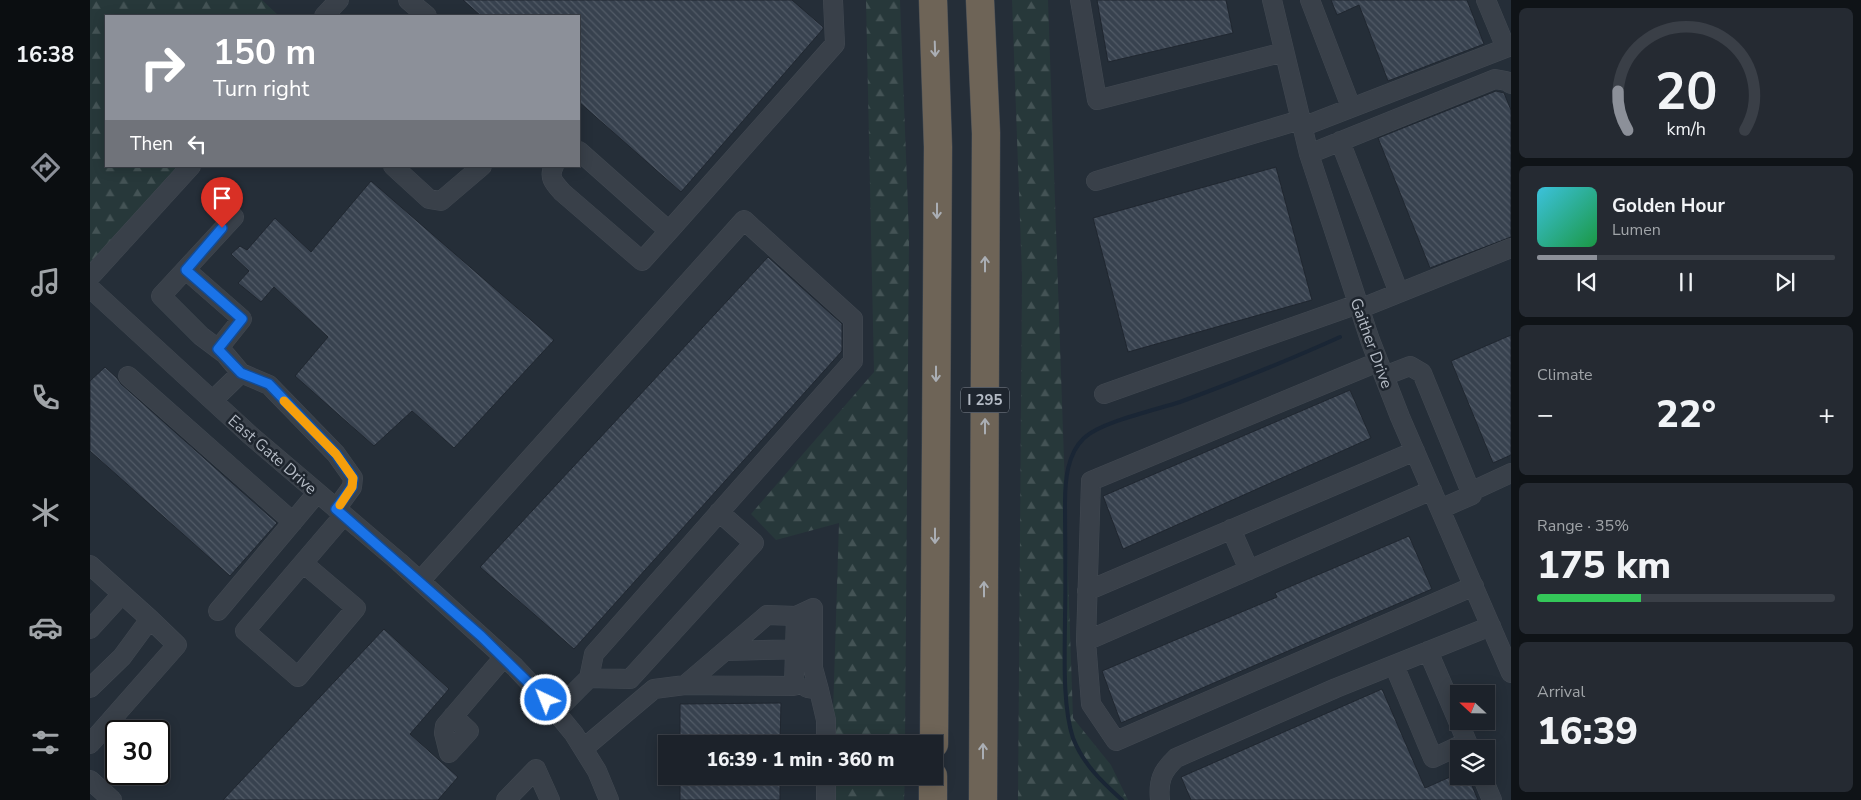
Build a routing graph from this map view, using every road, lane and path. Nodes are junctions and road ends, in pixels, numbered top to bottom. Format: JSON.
{"nodes":[{"id":1,"x":339,"y":0,"type":"edge"},
{"id":2,"x":408,"y":0,"type":"edge"},
{"id":3,"x":833,"y":0,"type":"edge"},
{"id":4,"x":932,"y":0,"type":"edge"},
{"id":5,"x":980,"y":0,"type":"edge"},
{"id":6,"x":1080,"y":0,"type":"edge"},
{"id":7,"x":1272,"y":0,"type":"edge"},
{"id":8,"x":1310,"y":0,"type":"edge"},
{"id":9,"x":1486,"y":0,"type":"edge"},
{"id":10,"x":325,"y":15,"type":"edge"},
{"id":11,"x":426,"y":15,"type":"edge"},
{"id":12,"x":1284,"y":52,"type":"junction"},
{"id":13,"x":1511,"y":84,"type":"edge"},
{"id":14,"x":1352,"y":107,"type":"junction"},
{"id":15,"x":1301,"y":123,"type":"junction"},
{"id":16,"x":1340,"y":141,"type":"junction"},
{"id":17,"x":580,"y":152,"type":"edge"},
{"id":18,"x":1309,"y":154,"type":"junction"},
{"id":19,"x":190,"y":167,"type":"edge"},
{"id":20,"x":394,"y":167,"type":"edge"},
{"id":21,"x":481,"y":167,"type":"edge"},
{"id":22,"x":554,"y":167,"type":"edge"},
{"id":23,"x":1096,"y":181,"type":"dead end"},
{"id":24,"x":234,"y":217,"type":"dead end"},
{"id":25,"x":669,"y":231,"type":"junction"},
{"id":26,"x":1511,"y":248,"type":"edge"},
{"id":27,"x":186,"y":270,"type":"junction"},
{"id":28,"x":90,"y":277,"type":"edge"},
{"id":29,"x":90,"y":288,"type":"edge"},
{"id":30,"x":1399,"y":293,"type":"junction"},
{"id":31,"x":1358,"y":306,"type":"junction"},
{"id":32,"x":218,"y":349,"type":"junction"},
{"id":33,"x":1381,"y":369,"type":"junction"},
{"id":34,"x":241,"y":373,"type":"junction"},
{"id":35,"x":128,"y":376,"type":"dead end"},
{"id":36,"x":1104,"y":394,"type":"dead end"},
{"id":37,"x":213,"y":400,"type":"junction"},
{"id":38,"x":1415,"y":451,"type":"junction"},
{"id":39,"x":1511,"y":473,"type":"edge"},
{"id":40,"x":1432,"y":490,"type":"junction"},
{"id":41,"x":1470,"y":492,"type":"junction"},
{"id":42,"x":317,"y":493,"type":"junction"},
{"id":43,"x":1440,"y":508,"type":"junction"},
{"id":44,"x":340,"y":512,"type":"junction"},
{"id":45,"x":719,"y":512,"type":"junction"},
{"id":46,"x":293,"y":522,"type":"junction"},
{"id":47,"x":1231,"y":529,"type":"junction"},
{"id":48,"x":303,"y":563,"type":"junction"},
{"id":49,"x":91,"y":568,"type":"edge"},
{"id":50,"x":1250,"y":570,"type":"junction"},
{"id":51,"x":420,"y":581,"type":"junction"},
{"id":52,"x":1474,"y":586,"type":"junction"},
{"id":53,"x":1087,"y":591,"type":"junction"},
{"id":54,"x":122,"y":594,"type":"junction"},
{"id":55,"x":218,"y":611,"type":"dead end"},
{"id":56,"x":150,"y":619,"type":"junction"},
{"id":57,"x":1491,"y":626,"type":"junction"},
{"id":58,"x":90,"y":629,"type":"edge"},
{"id":59,"x":1086,"y":641,"type":"junction"},
{"id":60,"x":804,"y":649,"type":"junction"},
{"id":61,"x":725,"y":651,"type":"junction"},
{"id":62,"x":1428,"y":651,"type":"junction"},
{"id":63,"x":504,"y":658,"type":"junction"},
{"id":64,"x":1509,"y":663,"type":"edge"},
{"id":65,"x":1394,"y":665,"type":"junction"},
{"id":66,"x":589,"y":678,"type":"junction"},
{"id":67,"x":685,"y":685,"type":"junction"},
{"id":68,"x":794,"y":686,"type":"junction"},
{"id":69,"x":90,"y":688,"type":"edge"},
{"id":70,"x":819,"y":690,"type":"junction"},
{"id":71,"x":556,"y":711,"type":"junction"},
{"id":72,"x":454,"y":716,"type":"dead end"},
{"id":73,"x":826,"y":735,"type":"edge"},
{"id":74,"x":934,"y":735,"type":"edge"},
{"id":75,"x":1466,"y":740,"type":"edge"},
{"id":76,"x":90,"y":744,"type":"edge"},
{"id":77,"x":584,"y":748,"type":"junction"},
{"id":78,"x":1450,"y":752,"type":"edge"},
{"id":79,"x":90,"y":780,"type":"edge"},
{"id":80,"x":826,"y":785,"type":"edge"},
{"id":81,"x":933,"y":785,"type":"edge"},
{"id":82,"x":1486,"y":785,"type":"edge"},
{"id":83,"x":112,"y":800,"type":"edge"},
{"id":84,"x":506,"y":800,"type":"edge"},
{"id":85,"x":550,"y":800,"type":"edge"},
{"id":86,"x":609,"y":800,"type":"edge"},
{"id":87,"x":826,"y":800,"type":"edge"},
{"id":88,"x":933,"y":800,"type":"edge"},
{"id":89,"x":983,"y":800,"type":"edge"},
{"id":90,"x":1160,"y":800,"type":"edge"},
{"id":91,"x":1492,"y":800,"type":"edge"}],
"edges":[{"from":1,"to":10,"type":"street"},
{"from":2,"to":11,"type":"street"},
{"from":3,"to":25,"type":"street"},
{"from":4,"to":74,"type":"highway","one_way":true},
{"from":89,"to":5,"type":"highway","number":"I 295","one_way":true},
{"from":6,"to":12,"type":"street"},
{"from":7,"to":12,"type":"street","name":"Gaither Drive"},
{"from":8,"to":14,"type":"street"},
{"from":9,"to":14,"type":"street"},
{"from":12,"to":15,"type":"street","name":"Gaither Drive"},
{"from":13,"to":16,"type":"street"},
{"from":14,"to":15,"type":"street"},
{"from":15,"to":18,"type":"street","name":"Gaither Drive"},
{"from":15,"to":23,"type":"street"},
{"from":16,"to":18,"type":"street"},
{"from":16,"to":30,"type":"street"},
{"from":17,"to":25,"type":"street"},
{"from":18,"to":31,"type":"street","name":"Gaither Drive"},
{"from":19,"to":28,"type":"street"},
{"from":20,"to":21,"type":"street"},
{"from":22,"to":25,"type":"street"},
{"from":24,"to":27,"type":"street"},
{"from":26,"to":30,"type":"street"},
{"from":27,"to":32,"type":"street"},
{"from":27,"to":32,"type":"street"},
{"from":29,"to":37,"type":"street","name":"East Gate Drive"},
{"from":30,"to":31,"type":"street"},
{"from":31,"to":33,"type":"street","name":"Gaither Drive"},
{"from":31,"to":36,"type":"street"},
{"from":32,"to":34,"type":"street"},
{"from":33,"to":38,"type":"street","name":"Gaither Drive"},
{"from":33,"to":41,"type":"street"},
{"from":33,"to":53,"type":"street"},
{"from":34,"to":37,"type":"street"},
{"from":34,"to":44,"type":"street"},
{"from":35,"to":46,"type":"street"},
{"from":37,"to":42,"type":"street","name":"East Gate Drive"},
{"from":38,"to":40,"type":"street","name":"Gaither Drive"},
{"from":38,"to":47,"type":"street"},
{"from":39,"to":41,"type":"street"},
{"from":40,"to":43,"type":"street","name":"Gaither Drive"},
{"from":40,"to":50,"type":"street"},
{"from":41,"to":43,"type":"street"},
{"from":42,"to":44,"type":"street","name":"East Gate Drive"},
{"from":42,"to":46,"type":"street"},
{"from":43,"to":52,"type":"street","name":"Gaither Drive"},
{"from":44,"to":48,"type":"street"},
{"from":44,"to":51,"type":"street","name":"East Gate Drive"},
{"from":45,"to":51,"type":"street"},
{"from":45,"to":66,"type":"street"},
{"from":45,"to":66,"type":"street"},
{"from":46,"to":55,"type":"street"},
{"from":47,"to":50,"type":"street"},
{"from":47,"to":53,"type":"street"},
{"from":48,"to":48,"type":"street"},
{"from":49,"to":54,"type":"street"},
{"from":50,"to":59,"type":"street"},
{"from":51,"to":63,"type":"street","name":"East Gate Drive"},
{"from":52,"to":57,"type":"street","name":"Gaither Drive"},
{"from":52,"to":59,"type":"street"},
{"from":53,"to":59,"type":"street"},
{"from":54,"to":56,"type":"street"},
{"from":54,"to":58,"type":"street"},
{"from":56,"to":69,"type":"street"},
{"from":56,"to":76,"type":"street"},
{"from":57,"to":62,"type":"street"},
{"from":57,"to":64,"type":"street","name":"Gaither Drive"},
{"from":60,"to":61,"type":"street"},
{"from":60,"to":61,"type":"street"},
{"from":60,"to":68,"type":"street"},
{"from":60,"to":70,"type":"street"},
{"from":61,"to":67,"type":"street"},
{"from":62,"to":65,"type":"street"},
{"from":62,"to":75,"type":"street"},
{"from":63,"to":71,"type":"street","name":"East Gate Drive"},
{"from":63,"to":72,"type":"street"},
{"from":65,"to":78,"type":"street"},
{"from":65,"to":90,"type":"street"},
{"from":66,"to":71,"type":"street"},
{"from":67,"to":68,"type":"street"},
{"from":67,"to":77,"type":"street"},
{"from":68,"to":70,"type":"street"},
{"from":70,"to":73,"type":"street"},
{"from":71,"to":77,"type":"street","name":"East Gate Drive"},
{"from":77,"to":86,"type":"street","name":"East Gate Drive"},
{"from":79,"to":83,"type":"street"},
{"from":80,"to":87,"type":"street"},
{"from":81,"to":88,"type":"highway"},
{"from":82,"to":91,"type":"street"},
{"from":84,"to":85,"type":"street"}]}
